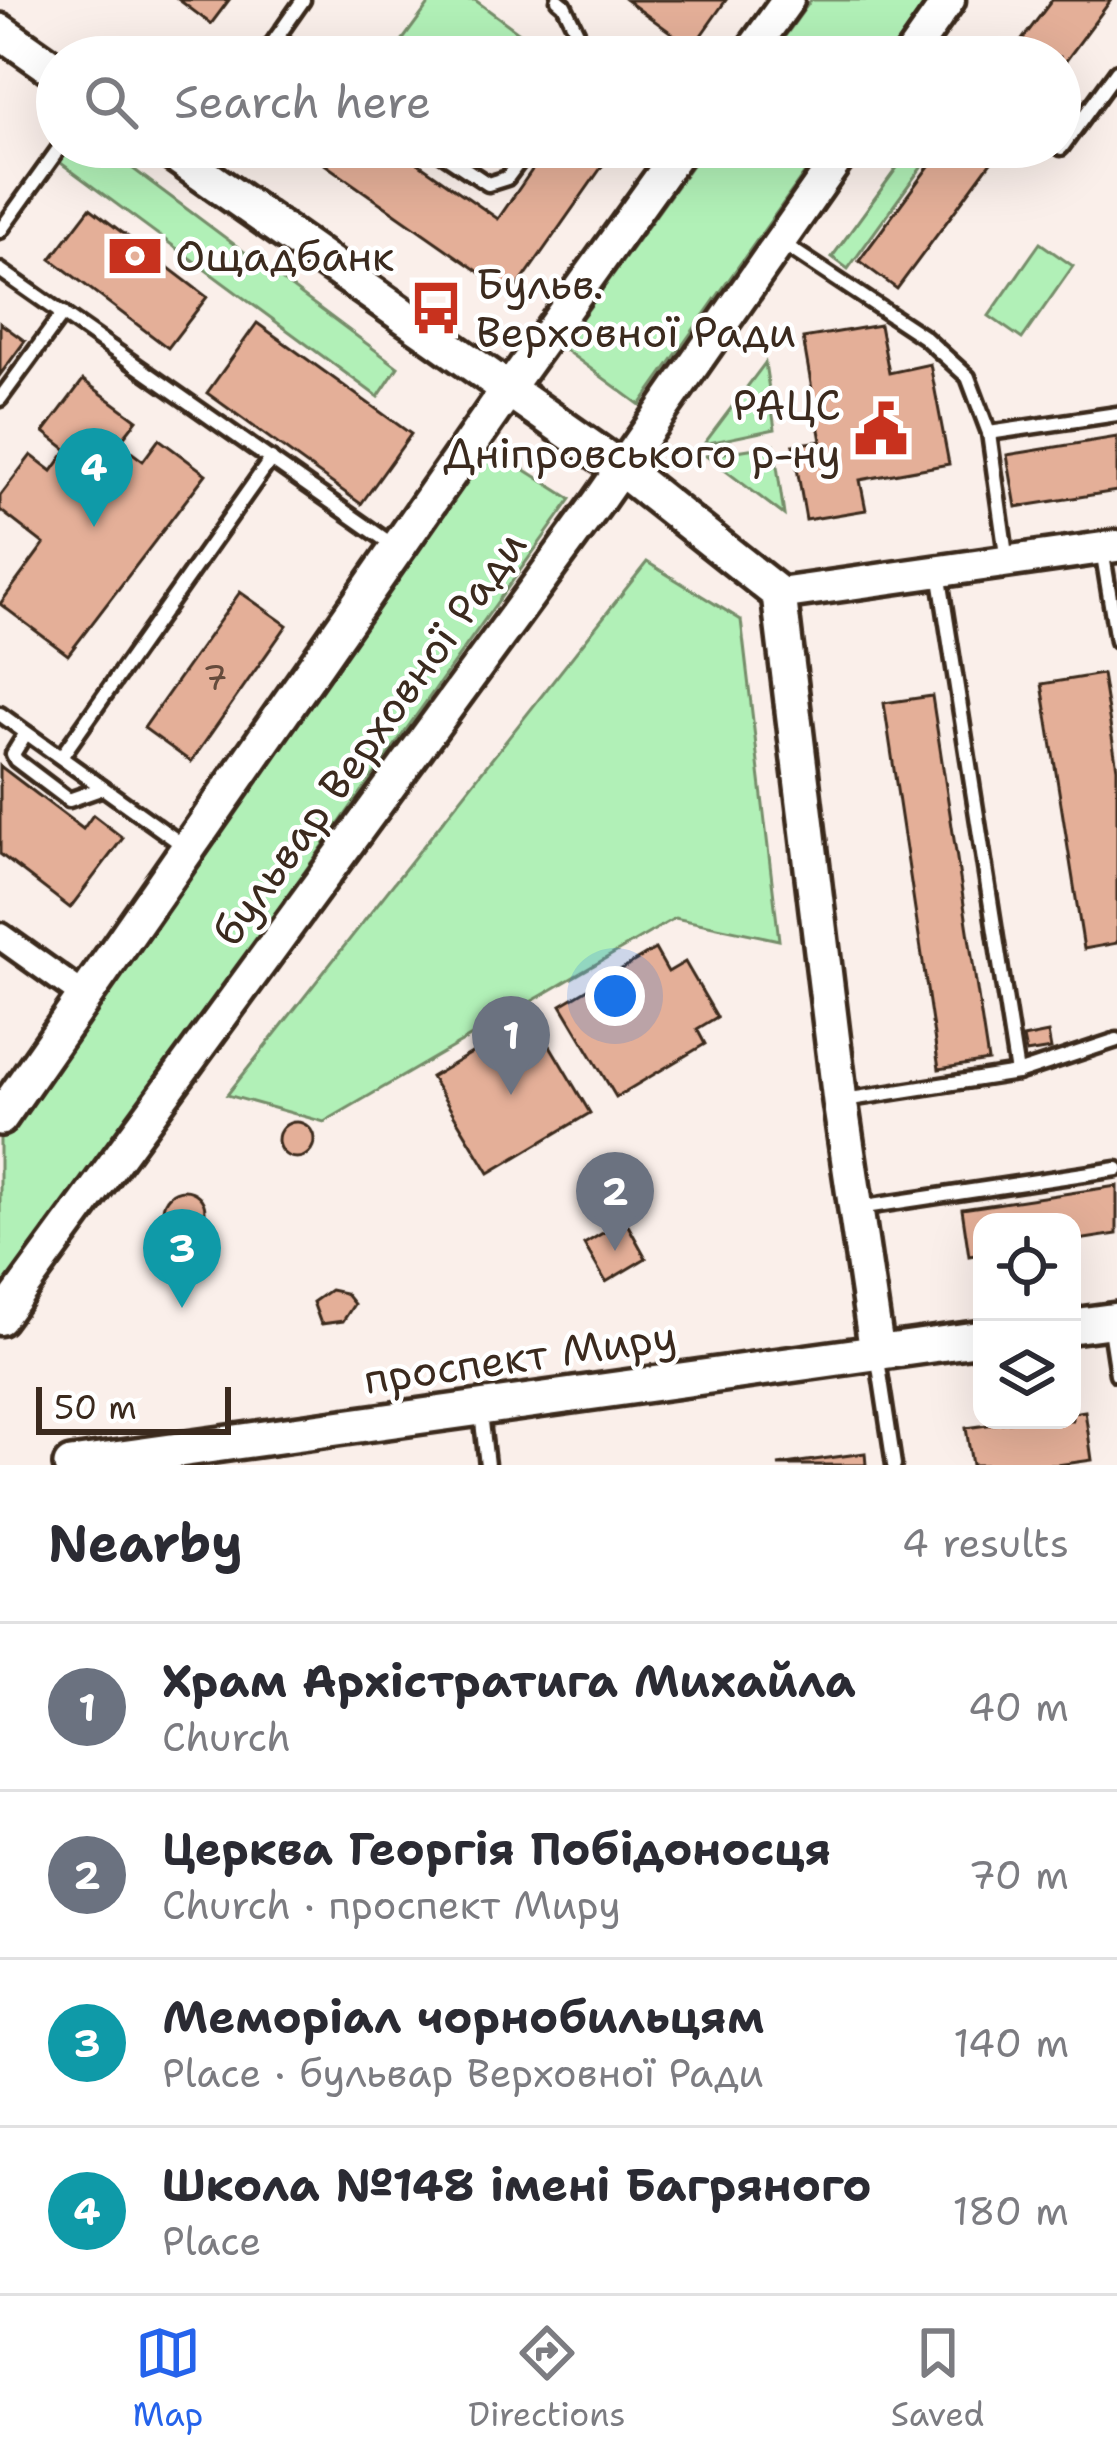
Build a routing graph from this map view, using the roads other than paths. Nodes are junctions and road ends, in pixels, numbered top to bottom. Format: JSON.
{"nodes":[{"id":1,"x":302,"y":0,"type":"edge"},
{"id":2,"x":558,"y":0,"type":"edge"},
{"id":3,"x":788,"y":0,"type":"edge"},
{"id":4,"x":949,"y":0,"type":"edge"},
{"id":5,"x":0,"y":31,"type":"edge"},
{"id":6,"x":278,"y":36,"type":"edge"},
{"id":7,"x":579,"y":36,"type":"edge"},
{"id":8,"x":762,"y":36,"type":"edge"},
{"id":9,"x":924,"y":36,"type":"edge"},
{"id":10,"x":36,"y":56,"type":"edge"},
{"id":11,"x":1117,"y":71,"type":"edge"},
{"id":12,"x":1081,"y":120,"type":"edge"},
{"id":13,"x":45,"y":168,"type":"edge"},
{"id":14,"x":205,"y":168,"type":"edge"},
{"id":15,"x":464,"y":168,"type":"edge"},
{"id":16,"x":515,"y":168,"type":"edge"},
{"id":17,"x":663,"y":168,"type":"edge"},
{"id":18,"x":831,"y":168,"type":"edge"},
{"id":19,"x":0,"y":231,"type":"edge"},
{"id":20,"x":780,"y":242,"type":"junction"},
{"id":21,"x":0,"y":270,"type":"edge"},
{"id":22,"x":63,"y":313,"type":"junction"},
{"id":23,"x":509,"y":388,"type":"junction"},
{"id":24,"x":0,"y":399,"type":"edge"},
{"id":25,"x":1117,"y":414,"type":"edge"},
{"id":26,"x":988,"y":433,"type":"junction"},
{"id":27,"x":272,"y":459,"type":"junction"},
{"id":28,"x":620,"y":468,"type":"junction"},
{"id":29,"x":1109,"y":547,"type":"edge"},
{"id":30,"x":399,"y":549,"type":"junction"},
{"id":31,"x":1007,"y":563,"type":"junction"},
{"id":32,"x":939,"y":571,"type":"junction"},
{"id":33,"x":779,"y":594,"type":"junction"},
{"id":34,"x":1117,"y":641,"type":"edge"},
{"id":35,"x":0,"y":714,"type":"edge"},
{"id":36,"x":26,"y":733,"type":"junction"},
{"id":37,"x":61,"y":757,"type":"junction"},
{"id":38,"x":103,"y":788,"type":"junction"},
{"id":39,"x":188,"y":848,"type":"junction"},
{"id":40,"x":0,"y":936,"type":"edge"},
{"id":41,"x":87,"y":998,"type":"junction"},
{"id":42,"x":1117,"y":1040,"type":"edge"},
{"id":43,"x":1017,"y":1073,"type":"junction"},
{"id":44,"x":839,"y":1101,"type":"junction"},
{"id":45,"x":0,"y":1118,"type":"edge"},
{"id":46,"x":1117,"y":1169,"type":"edge"},
{"id":47,"x":856,"y":1208,"type":"junction"},
{"id":48,"x":0,"y":1319,"type":"edge"},
{"id":49,"x":1113,"y":1320,"type":"edge"},
{"id":50,"x":1081,"y":1325,"type":"edge"},
{"id":51,"x":973,"y":1339,"type":"edge"},
{"id":52,"x":877,"y":1352,"type":"junction"},
{"id":53,"x":1117,"y":1374,"type":"edge"},
{"id":54,"x":480,"y":1408,"type":"junction"},
{"id":55,"x":71,"y":1465,"type":"edge"},
{"id":56,"x":487,"y":1465,"type":"edge"},
{"id":57,"x":894,"y":1465,"type":"edge"}],
"edges":[{"from":1,"to":6,"type":"lane"},
{"from":2,"to":7,"type":"lane"},
{"from":3,"to":8,"type":"street"},
{"from":4,"to":9,"type":"street"},
{"from":5,"to":10,"type":"main road"},
{"from":11,"to":12,"type":"lane"},
{"from":13,"to":19,"type":"lane"},
{"from":14,"to":23,"type":"main road"},
{"from":15,"to":16,"type":"lane"},
{"from":17,"to":23,"type":"street","name":"бульвар Верховної Ради"},
{"from":18,"to":20,"type":"street","name":"бульвар Верховної Ради"},
{"from":20,"to":26,"type":"lane"},
{"from":20,"to":28,"type":"street","name":"бульвар Верховної Ради"},
{"from":21,"to":22,"type":"lane"},
{"from":22,"to":24,"type":"lane"},
{"from":22,"to":27,"type":"lane"},
{"from":23,"to":28,"type":"main road"},
{"from":23,"to":30,"type":"main road","name":"бульвар Верховної Ради"},
{"from":25,"to":26,"type":"lane"},
{"from":26,"to":31,"type":"lane"},
{"from":27,"to":30,"type":"lane"},
{"from":27,"to":37,"type":"lane"},
{"from":28,"to":33,"type":"main road"},
{"from":28,"to":48,"type":"street","name":"бульвар Верховної Ради"},
{"from":29,"to":31,"type":"street"},
{"from":29,"to":34,"type":"lane"},
{"from":30,"to":39,"type":"main road","name":"бульвар Верховної Ради"},
{"from":31,"to":32,"type":"street"},
{"from":32,"to":33,"type":"street"},
{"from":32,"to":43,"type":"lane"},
{"from":33,"to":44,"type":"main road"},
{"from":35,"to":36,"type":"lane"},
{"from":36,"to":37,"type":"lane"},
{"from":36,"to":38,"type":"lane"},
{"from":37,"to":38,"type":"lane"},
{"from":38,"to":39,"type":"lane"},
{"from":39,"to":41,"type":"main road","name":"бульвар Верховної Ради"},
{"from":40,"to":41,"type":"street"},
{"from":41,"to":45,"type":"main road","name":"бульвар Верховної Ради"},
{"from":42,"to":43,"type":"lane"},
{"from":43,"to":44,"type":"lane"},
{"from":44,"to":47,"type":"main road"},
{"from":46,"to":47,"type":"lane"},
{"from":47,"to":52,"type":"main road"},
{"from":49,"to":50,"type":"main road"},
{"from":49,"to":53,"type":"lane"},
{"from":51,"to":52,"type":"main road","name":"проспект Миру"},
{"from":52,"to":54,"type":"main road","name":"проспект Миру"},
{"from":52,"to":57,"type":"lane"},
{"from":54,"to":55,"type":"main road","name":"проспект Миру"},
{"from":54,"to":56,"type":"lane"}]}
